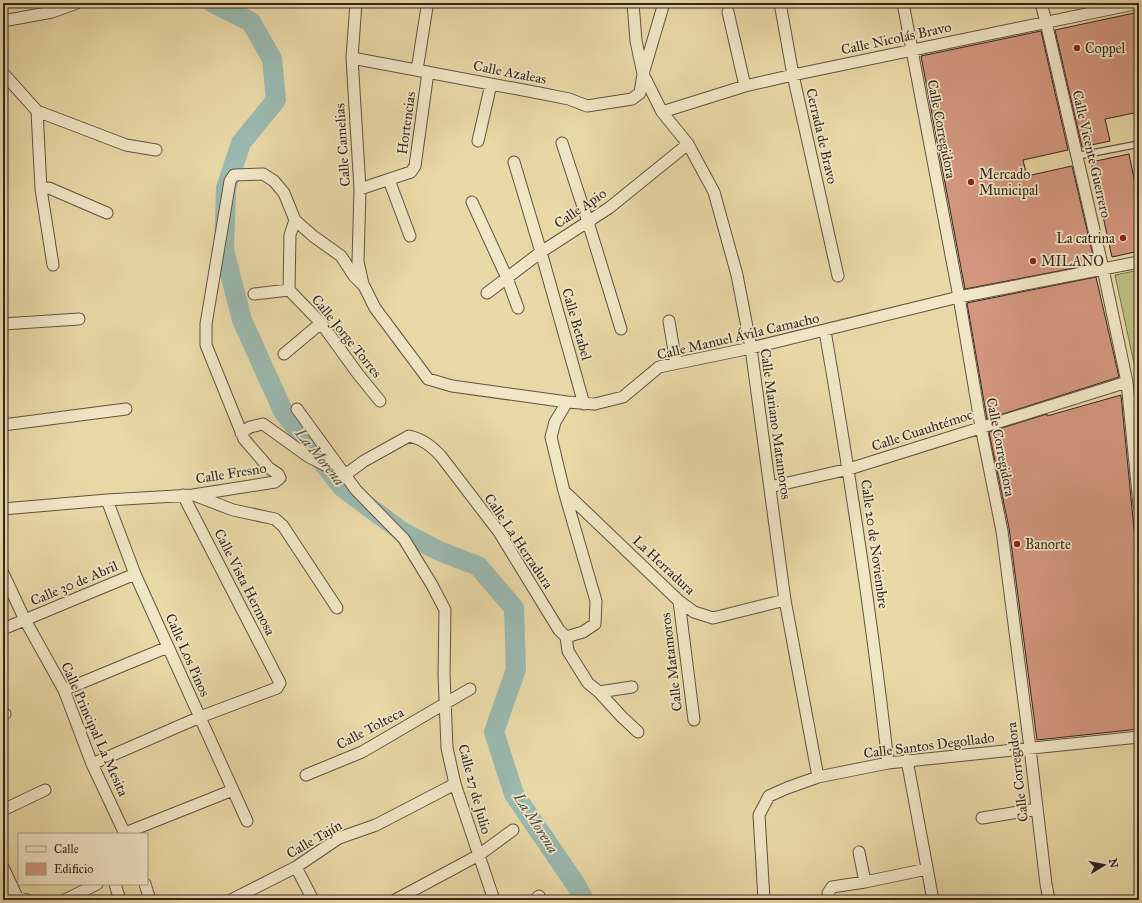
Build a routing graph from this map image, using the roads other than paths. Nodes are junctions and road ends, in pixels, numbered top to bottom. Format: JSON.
{"nodes":[{"id":1,"x":356,"y":3,"type":"edge"},
{"id":2,"x":633,"y":3,"type":"edge"},
{"id":3,"x":664,"y":3,"type":"edge"},
{"id":4,"x":780,"y":3,"type":"edge"},
{"id":5,"x":903,"y":3,"type":"edge"},
{"id":6,"x":1041,"y":3,"type":"edge"},
{"id":7,"x":1139,"y":3,"type":"edge"},
{"id":8,"x":74,"y":4,"type":"edge"},
{"id":9,"x":427,"y":6,"type":"dead end"},
{"id":10,"x":728,"y":12,"type":"dead end"},
{"id":11,"x":3,"y":21,"type":"edge"},
{"id":12,"x":1046,"y":22,"type":"junction"},
{"id":13,"x":912,"y":50,"type":"junction"},
{"id":14,"x":352,"y":58,"type":"junction"},
{"id":15,"x":417,"y":70,"type":"junction"},
{"id":16,"x":428,"y":72,"type":"junction"},
{"id":17,"x":3,"y":73,"type":"edge"},
{"id":18,"x":643,"y":74,"type":"junction"},
{"id":19,"x":793,"y":75,"type":"junction"},
{"id":20,"x":491,"y":84,"type":"junction"},
{"id":21,"x":745,"y":86,"type":"junction"},
{"id":22,"x":37,"y":111,"type":"junction"},
{"id":23,"x":662,"y":112,"type":"junction"},
{"id":24,"x":478,"y":141,"type":"dead end"},
{"id":25,"x":562,"y":143,"type":"dead end"},
{"id":26,"x":688,"y":144,"type":"junction"},
{"id":27,"x":1139,"y":144,"type":"edge"},
{"id":28,"x":156,"y":150,"type":"dead end"},
{"id":29,"x":1077,"y":156,"type":"junction"},
{"id":30,"x":514,"y":162,"type":"dead end"},
{"id":31,"x":389,"y":180,"type":"junction"},
{"id":32,"x":41,"y":188,"type":"junction"},
{"id":33,"x":360,"y":189,"type":"junction"},
{"id":34,"x":472,"y":202,"type":"dead end"},
{"id":35,"x":107,"y":213,"type":"dead end"},
{"id":36,"x":295,"y":220,"type":"junction"},
{"id":37,"x":588,"y":222,"type":"junction"},
{"id":38,"x":410,"y":236,"type":"dead end"},
{"id":39,"x":541,"y":252,"type":"junction"},
{"id":40,"x":1139,"y":262,"type":"edge"},
{"id":41,"x":53,"y":265,"type":"dead end"},
{"id":42,"x":1103,"y":269,"type":"junction"},
{"id":43,"x":838,"y":276,"type":"dead end"},
{"id":44,"x":507,"y":278,"type":"junction"},
{"id":45,"x":363,"y":284,"type":"junction"},
{"id":46,"x":289,"y":290,"type":"junction"},
{"id":47,"x":487,"y":293,"type":"dead end"},
{"id":48,"x":254,"y":294,"type":"dead end"},
{"id":49,"x":959,"y":297,"type":"junction"},
{"id":50,"x":518,"y":308,"type":"dead end"},
{"id":51,"x":79,"y":318,"type":"dead end"},
{"id":52,"x":669,"y":321,"type":"dead end"},
{"id":53,"x":321,"y":323,"type":"junction"},
{"id":54,"x":3,"y":324,"type":"edge"},
{"id":55,"x":621,"y":329,"type":"dead end"},
{"id":56,"x":825,"y":331,"type":"junction"},
{"id":57,"x":751,"y":348,"type":"junction"},
{"id":58,"x":284,"y":354,"type":"dead end"},
{"id":59,"x":676,"y":363,"type":"junction"},
{"id":60,"x":1127,"y":382,"type":"junction"},
{"id":61,"x":380,"y":400,"type":"dead end"},
{"id":62,"x":567,"y":402,"type":"junction"},
{"id":63,"x":584,"y":404,"type":"junction"},
{"id":64,"x":126,"y":409,"type":"dead end"},
{"id":65,"x":297,"y":409,"type":"dead end"},
{"id":66,"x":3,"y":425,"type":"edge"},
{"id":67,"x":981,"y":427,"type":"junction"},
{"id":68,"x":241,"y":433,"type":"junction"},
{"id":69,"x":849,"y":469,"type":"junction"},
{"id":70,"x":345,"y":475,"type":"junction"},
{"id":71,"x":770,"y":487,"type":"junction"},
{"id":72,"x":564,"y":491,"type":"junction"},
{"id":73,"x":188,"y":495,"type":"junction"},
{"id":74,"x":107,"y":500,"type":"junction"},
{"id":75,"x":1139,"y":505,"type":"edge"},
{"id":76,"x":3,"y":509,"type":"edge"},
{"id":77,"x":3,"y":574,"type":"edge"},
{"id":78,"x":135,"y":574,"type":"junction"},
{"id":79,"x":786,"y":600,"type":"junction"},
{"id":80,"x":679,"y":601,"type":"junction"},
{"id":81,"x":337,"y":608,"type":"dead end"},
{"id":82,"x":25,"y":620,"type":"junction"},
{"id":83,"x":3,"y":629,"type":"edge"},
{"id":84,"x":566,"y":637,"type":"junction"},
{"id":85,"x":168,"y":646,"type":"junction"},
{"id":86,"x":632,"y":687,"type":"dead end"},
{"id":87,"x":470,"y":689,"type":"dead end"},
{"id":88,"x":64,"y":690,"type":"junction"},
{"id":89,"x":599,"y":692,"type":"junction"},
{"id":90,"x":446,"y":703,"type":"junction"},
{"id":91,"x":200,"y":717,"type":"junction"},
{"id":92,"x":694,"y":720,"type":"dead end"},
{"id":93,"x":638,"y":732,"type":"dead end"},
{"id":94,"x":1139,"y":738,"type":"edge"},
{"id":95,"x":1030,"y":748,"type":"junction"},
{"id":96,"x":907,"y":760,"type":"junction"},
{"id":97,"x":888,"y":763,"type":"junction"},
{"id":98,"x":92,"y":764,"type":"junction"},
{"id":99,"x":306,"y":775,"type":"dead end"},
{"id":100,"x":818,"y":777,"type":"junction"},
{"id":101,"x":456,"y":784,"type":"junction"},
{"id":102,"x":45,"y":790,"type":"dead end"},
{"id":103,"x":233,"y":790,"type":"junction"},
{"id":104,"x":1037,"y":809,"type":"junction"},
{"id":105,"x":3,"y":810,"type":"edge"},
{"id":106,"x":982,"y":818,"type":"dead end"},
{"id":107,"x":247,"y":822,"type":"dead end"},
{"id":108,"x":513,"y":830,"type":"dead end"},
{"id":109,"x":125,"y":833,"type":"edge"},
{"id":110,"x":127,"y":833,"type":"edge"},
{"id":111,"x":859,"y":852,"type":"dead end"},
{"id":112,"x":479,"y":855,"type":"junction"},
{"id":113,"x":3,"y":867,"type":"edge"},
{"id":114,"x":296,"y":867,"type":"junction"},
{"id":115,"x":927,"y":869,"type":"junction"},
{"id":116,"x":865,"y":882,"type":"junction"},
{"id":117,"x":95,"y":885,"type":"edge"},
{"id":118,"x":115,"y":885,"type":"edge"},
{"id":119,"x":145,"y":885,"type":"edge"},
{"id":120,"x":3,"y":895,"type":"edge"},
{"id":121,"x":23,"y":899,"type":"edge"},
{"id":122,"x":66,"y":900,"type":"edge"},
{"id":123,"x":120,"y":900,"type":"edge"},
{"id":124,"x":150,"y":900,"type":"edge"},
{"id":125,"x":231,"y":900,"type":"edge"},
{"id":126,"x":313,"y":900,"type":"edge"},
{"id":127,"x":395,"y":900,"type":"edge"},
{"id":128,"x":494,"y":900,"type":"edge"},
{"id":129,"x":764,"y":900,"type":"edge"},
{"id":130,"x":829,"y":900,"type":"edge"},
{"id":131,"x":933,"y":900,"type":"edge"},
{"id":132,"x":1049,"y":900,"type":"edge"}],
"edges":[{"from":1,"to":14,"type":"street","name":"Calle Camelias"},
{"from":2,"to":18,"type":"street"},
{"from":3,"to":18,"type":"street"},
{"from":4,"to":19,"type":"street","name":"Cerrada de Bravo"},
{"from":5,"to":13,"type":"street","name":"Calle Corregidora"},
{"from":6,"to":12,"type":"street","name":"Calle Vicente Guerrero"},
{"from":7,"to":12,"type":"street","name":"Calle Nicolás Bravo"},
{"from":8,"to":11,"type":"street"},
{"from":9,"to":15,"type":"street"},
{"from":10,"to":21,"type":"street"},
{"from":12,"to":13,"type":"street","name":"Calle Nicolás Bravo"},
{"from":12,"to":29,"type":"street","name":"Calle Vicente Guerrero"},
{"from":13,"to":19,"type":"street","name":"Calle Nicolás Bravo"},
{"from":13,"to":49,"type":"street","name":"Calle Corregidora"},
{"from":14,"to":15,"type":"street","name":"Calle Azaleas"},
{"from":14,"to":33,"type":"street","name":"Calle Camelias"},
{"from":15,"to":16,"type":"street","name":"Calle Azaleas"},
{"from":16,"to":20,"type":"street","name":"Calle Azaleas"},
{"from":16,"to":31,"type":"street","name":"Hortencias"},
{"from":17,"to":22,"type":"street"},
{"from":18,"to":20,"type":"street","name":"Calle Azaleas"},
{"from":18,"to":23,"type":"street","name":"Calle Mariano Matamoros"},
{"from":19,"to":21,"type":"street","name":"Calle Nicolás Bravo"},
{"from":19,"to":43,"type":"street","name":"Cerrada de Bravo"},
{"from":20,"to":24,"type":"street"},
{"from":21,"to":23,"type":"street","name":"Calle Nicolás Bravo"},
{"from":22,"to":28,"type":"street"},
{"from":22,"to":32,"type":"street"},
{"from":23,"to":26,"type":"street","name":"Calle Mariano Matamoros"},
{"from":25,"to":37,"type":"street"},
{"from":26,"to":37,"type":"street","name":"Calle Apio"},
{"from":26,"to":57,"type":"street","name":"Calle Mariano Matamoros"},
{"from":27,"to":29,"type":"lane"},
{"from":29,"to":42,"type":"street","name":"Calle Vicente Guerrero"},
{"from":30,"to":39,"type":"street","name":"Calle Betabel"},
{"from":31,"to":33,"type":"street","name":"Hortencias"},
{"from":31,"to":38,"type":"street"},
{"from":32,"to":35,"type":"street"},
{"from":32,"to":41,"type":"street"},
{"from":33,"to":45,"type":"street","name":"Calle Camelias"},
{"from":34,"to":44,"type":"street"},
{"from":36,"to":45,"type":"street"},
{"from":36,"to":46,"type":"street"},
{"from":36,"to":68,"type":"street","name":"Calle Fresno"},
{"from":37,"to":39,"type":"street","name":"Calle Apio"},
{"from":37,"to":55,"type":"street"},
{"from":39,"to":44,"type":"street","name":"Calle Apio"},
{"from":39,"to":63,"type":"street","name":"Calle Betabel"},
{"from":40,"to":42,"type":"street","name":"Calle Manuel Ávila Camacho"},
{"from":42,"to":49,"type":"street","name":"Calle Manuel Ávila Camacho"},
{"from":42,"to":60,"type":"street","name":"Calle Vicente Guerrero"},
{"from":44,"to":47,"type":"street","name":"Calle Apio"},
{"from":44,"to":50,"type":"street"},
{"from":45,"to":62,"type":"street","name":"Calle Manuel Ávila Camacho"},
{"from":46,"to":48,"type":"street"},
{"from":46,"to":53,"type":"street","name":"Calle Jorge Torres"},
{"from":49,"to":56,"type":"street","name":"Calle Manuel Ávila Camacho"},
{"from":49,"to":67,"type":"street","name":"Calle Corregidora"},
{"from":51,"to":54,"type":"street"},
{"from":52,"to":59,"type":"street"},
{"from":53,"to":58,"type":"street"},
{"from":53,"to":61,"type":"street","name":"Calle Jorge Torres"},
{"from":56,"to":57,"type":"street","name":"Calle Manuel Ávila Camacho"},
{"from":56,"to":69,"type":"street","name":"Calle 20 de Noviembre"},
{"from":57,"to":59,"type":"street","name":"Calle Manuel Ávila Camacho"},
{"from":57,"to":71,"type":"street","name":"Calle Mariano Matamoros"},
{"from":59,"to":63,"type":"street","name":"Calle Manuel Ávila Camacho"},
{"from":60,"to":67,"type":"street","name":"Calle Cuauhtémoc"},
{"from":60,"to":75,"type":"street","name":"Calle Vicente Guerrero"},
{"from":62,"to":63,"type":"street","name":"Calle Manuel Ávila Camacho"},
{"from":62,"to":72,"type":"street"},
{"from":64,"to":66,"type":"street"},
{"from":65,"to":70,"type":"street"},
{"from":67,"to":69,"type":"street","name":"Calle Cuauhtémoc"},
{"from":67,"to":95,"type":"street","name":"Calle Corregidora"},
{"from":68,"to":70,"type":"street"},
{"from":68,"to":73,"type":"street","name":"Calle Fresno"},
{"from":69,"to":71,"type":"street","name":"Calle Cuauhtémoc"},
{"from":69,"to":97,"type":"street","name":"Calle 20 de Noviembre"},
{"from":70,"to":84,"type":"street","name":"Calle La Herradura"},
{"from":70,"to":90,"type":"street","name":"Calle 27 de Julio"},
{"from":71,"to":79,"type":"street","name":"Calle Mariano Matamoros"},
{"from":72,"to":80,"type":"street","name":"La Herradura"},
{"from":72,"to":84,"type":"street"},
{"from":73,"to":74,"type":"street","name":"Calle Fresno"},
{"from":73,"to":81,"type":"street"},
{"from":73,"to":91,"type":"street","name":"Calle Vista Hermosa"},
{"from":74,"to":76,"type":"street","name":"Calle Fresno"},
{"from":74,"to":78,"type":"street","name":"Calle Los Pinos"},
{"from":77,"to":82,"type":"street","name":"Calle Principal La Mesita"},
{"from":78,"to":82,"type":"street","name":"Calle 30 de Abril"},
{"from":78,"to":85,"type":"street","name":"Calle Los Pinos"},
{"from":79,"to":80,"type":"street","name":"La Herradura"},
{"from":79,"to":100,"type":"street","name":"Calle Mariano Matamoros"},
{"from":80,"to":92,"type":"street","name":"Calle Matamoros"},
{"from":82,"to":83,"type":"street","name":"Calle 30 de Abril"},
{"from":82,"to":88,"type":"street","name":"Calle Principal La Mesita"},
{"from":84,"to":89,"type":"street","name":"Calle La Herradura"},
{"from":85,"to":88,"type":"street"},
{"from":85,"to":91,"type":"street","name":"Calle Los Pinos"},
{"from":86,"to":89,"type":"street"},
{"from":87,"to":90,"type":"street","name":"Calle Tolteca"},
{"from":88,"to":98,"type":"street","name":"Calle Principal La Mesita"},
{"from":89,"to":93,"type":"street","name":"Calle La Herradura"},
{"from":90,"to":99,"type":"street","name":"Calle Tolteca"},
{"from":90,"to":101,"type":"street","name":"Calle 27 de Julio"},
{"from":91,"to":98,"type":"street"},
{"from":91,"to":103,"type":"street","name":"Calle Los Pinos"},
{"from":94,"to":95,"type":"street","name":"Calle Santos Degollado"},
{"from":95,"to":96,"type":"street","name":"Calle Santos Degollado"},
{"from":95,"to":104,"type":"street","name":"Calle Corregidora"},
{"from":96,"to":97,"type":"street","name":"Calle Santos Degollado"},
{"from":96,"to":115,"type":"street"},
{"from":97,"to":100,"type":"street","name":"Calle Santos Degollado"},
{"from":98,"to":109,"type":"street","name":"Calle Principal La Mesita"},
{"from":100,"to":129,"type":"street","name":"Calle Santos Degollado"},
{"from":101,"to":112,"type":"street","name":"Calle 27 de Julio"},
{"from":101,"to":114,"type":"street","name":"Calle Tajín"},
{"from":102,"to":105,"type":"street"},
{"from":103,"to":107,"type":"street","name":"Calle Los Pinos"},
{"from":103,"to":110,"type":"street"},
{"from":104,"to":106,"type":"street"},
{"from":104,"to":132,"type":"street","name":"Calle Corregidora"},
{"from":108,"to":112,"type":"street"},
{"from":111,"to":116,"type":"street"},
{"from":112,"to":127,"type":"street"},
{"from":112,"to":128,"type":"street","name":"Calle 27 de Julio"},
{"from":113,"to":121,"type":"street"},
{"from":114,"to":125,"type":"street","name":"Calle Tajín"},
{"from":114,"to":126,"type":"street"},
{"from":115,"to":116,"type":"street"},
{"from":115,"to":131,"type":"street"},
{"from":116,"to":130,"type":"street"},
{"from":117,"to":122,"type":"street"},
{"from":118,"to":123,"type":"street"},
{"from":119,"to":124,"type":"street"},
{"from":120,"to":121,"type":"street"}]}
